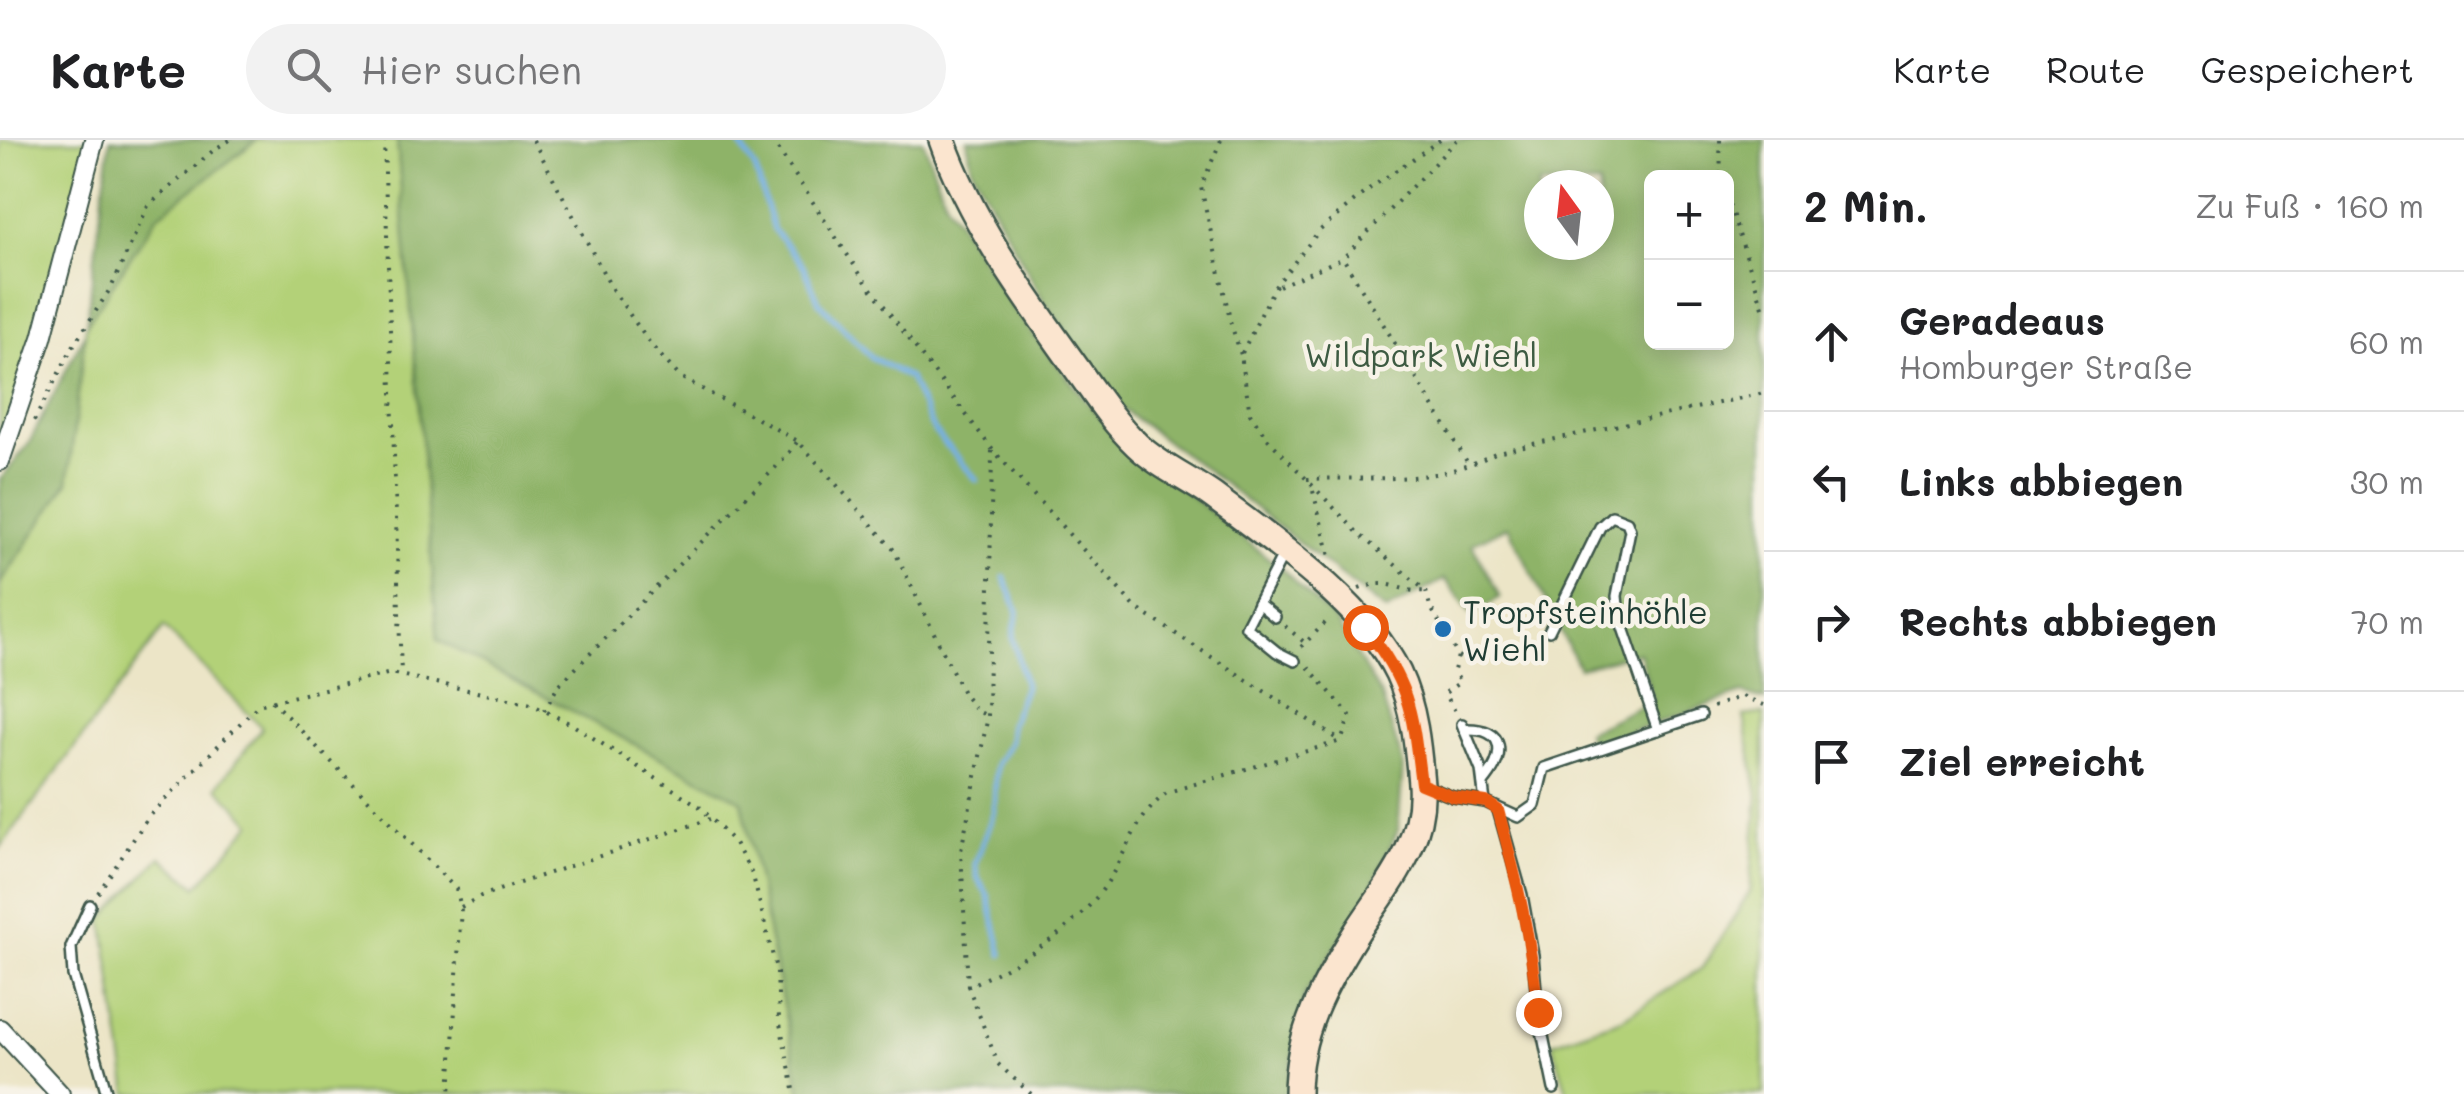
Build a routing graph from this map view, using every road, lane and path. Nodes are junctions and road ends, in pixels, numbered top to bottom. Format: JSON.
{"nodes":[{"id":1,"x":94,"y":140,"type":"edge"},
{"id":2,"x":230,"y":140,"type":"edge"},
{"id":3,"x":384,"y":140,"type":"edge"},
{"id":4,"x":533,"y":140,"type":"edge"},
{"id":5,"x":772,"y":140,"type":"edge"},
{"id":6,"x":942,"y":140,"type":"edge"},
{"id":7,"x":1221,"y":140,"type":"edge"},
{"id":8,"x":1440,"y":140,"type":"edge"},
{"id":9,"x":1457,"y":140,"type":"edge"},
{"id":10,"x":1720,"y":140,"type":"edge"},
{"id":11,"x":1722,"y":170,"type":"edge"},
{"id":12,"x":1734,"y":218,"type":"edge"},
{"id":13,"x":1343,"y":258,"type":"junction"},
{"id":14,"x":1274,"y":288,"type":"junction"},
{"id":15,"x":1764,"y":310,"type":"edge"},
{"id":16,"x":1241,"y":355,"type":"junction"},
{"id":17,"x":1764,"y":394,"type":"edge"},
{"id":18,"x":32,"y":426,"type":"dead end"},
{"id":19,"x":798,"y":440,"type":"junction"},
{"id":20,"x":992,"y":449,"type":"junction"},
{"id":21,"x":0,"y":461,"type":"edge"},
{"id":22,"x":1469,"y":465,"type":"junction"},
{"id":23,"x":1307,"y":479,"type":"junction"},
{"id":24,"x":1312,"y":487,"type":"junction"},
{"id":25,"x":1284,"y":552,"type":"junction"},
{"id":26,"x":1426,"y":591,"type":"junction"},
{"id":27,"x":1341,"y":601,"type":"junction"},
{"id":28,"x":1258,"y":603,"type":"junction"},
{"id":29,"x":1275,"y":617,"type":"joint"},
{"id":30,"x":1550,"y":631,"type":"dead end"},
{"id":31,"x":1458,"y":656,"type":"junction"},
{"id":32,"x":1295,"y":661,"type":"joint"},
{"id":33,"x":1468,"y":662,"type":"dead end"},
{"id":34,"x":401,"y":676,"type":"junction"},
{"id":35,"x":272,"y":701,"type":"junction"},
{"id":36,"x":1764,"y":705,"type":"edge"},
{"id":37,"x":544,"y":711,"type":"junction"},
{"id":38,"x":1701,"y":715,"type":"joint"},
{"id":39,"x":988,"y":716,"type":"junction"},
{"id":40,"x":1462,"y":726,"type":"junction"},
{"id":41,"x":1658,"y":730,"type":"junction"},
{"id":42,"x":1341,"y":741,"type":"junction"},
{"id":43,"x":1483,"y":783,"type":"junction"},
{"id":44,"x":1421,"y":784,"type":"junction"},
{"id":45,"x":1486,"y":802,"type":"junction"},
{"id":46,"x":1498,"y":810,"type":"junction"},
{"id":47,"x":712,"y":818,"type":"junction"},
{"id":48,"x":90,"y":905,"type":"joint"},
{"id":49,"x":460,"y":908,"type":"junction"},
{"id":50,"x":968,"y":986,"type":"junction"},
{"id":51,"x":0,"y":1028,"type":"edge"},
{"id":52,"x":1554,"y":1089,"type":"dead end"},
{"id":53,"x":60,"y":1094,"type":"edge"},
{"id":54,"x":107,"y":1094,"type":"edge"},
{"id":55,"x":450,"y":1094,"type":"edge"},
{"id":56,"x":795,"y":1094,"type":"edge"},
{"id":57,"x":1031,"y":1094,"type":"edge"},
{"id":58,"x":1297,"y":1094,"type":"edge"}],
"edges":[{"from":1,"to":21,"type":"street"},
{"from":2,"to":18,"type":"path"},
{"from":3,"to":34,"type":"path"},
{"from":4,"to":19,"type":"path"},
{"from":5,"to":20,"type":"path"},
{"from":6,"to":25,"type":"main road"},
{"from":7,"to":16,"type":"path"},
{"from":8,"to":14,"type":"path"},
{"from":9,"to":13,"type":"path"},
{"from":10,"to":11,"type":"path"},
{"from":12,"to":15,"type":"path"},
{"from":13,"to":14,"type":"path"},
{"from":13,"to":22,"type":"path"},
{"from":14,"to":16,"type":"path"},
{"from":16,"to":23,"type":"path"},
{"from":17,"to":22,"type":"path"},
{"from":19,"to":37,"type":"path"},
{"from":19,"to":39,"type":"path"},
{"from":20,"to":39,"type":"path"},
{"from":20,"to":42,"type":"path"},
{"from":22,"to":23,"type":"path"},
{"from":23,"to":24,"type":"path"},
{"from":24,"to":26,"type":"path"},
{"from":24,"to":27,"type":"path"},
{"from":25,"to":27,"type":"main road"},
{"from":25,"to":28,"type":"lane"},
{"from":26,"to":27,"type":"path"},
{"from":26,"to":31,"type":"path"},
{"from":27,"to":29,"type":"path"},
{"from":27,"to":44,"type":"main road"},
{"from":28,"to":29,"type":"lane"},
{"from":28,"to":32,"type":"lane"},
{"from":30,"to":41,"type":"lane"},
{"from":31,"to":33,"type":"path"},
{"from":31,"to":40,"type":"path"},
{"from":32,"to":42,"type":"path"},
{"from":34,"to":35,"type":"path"},
{"from":34,"to":37,"type":"path"},
{"from":35,"to":48,"type":"path"},
{"from":35,"to":49,"type":"path"},
{"from":36,"to":38,"type":"path"},
{"from":37,"to":47,"type":"path"},
{"from":38,"to":41,"type":"lane"},
{"from":39,"to":50,"type":"path"},
{"from":40,"to":43,"type":"lane"},
{"from":40,"to":43,"type":"lane"},
{"from":41,"to":46,"type":"lane"},
{"from":42,"to":50,"type":"path"},
{"from":43,"to":45,"type":"lane"},
{"from":44,"to":45,"type":"lane"},
{"from":44,"to":58,"type":"main road"},
{"from":45,"to":46,"type":"lane"},
{"from":46,"to":52,"type":"lane"},
{"from":47,"to":49,"type":"path"},
{"from":47,"to":56,"type":"path"},
{"from":48,"to":54,"type":"lane"},
{"from":49,"to":55,"type":"path"},
{"from":50,"to":57,"type":"path"},
{"from":51,"to":53,"type":"street"}]}
